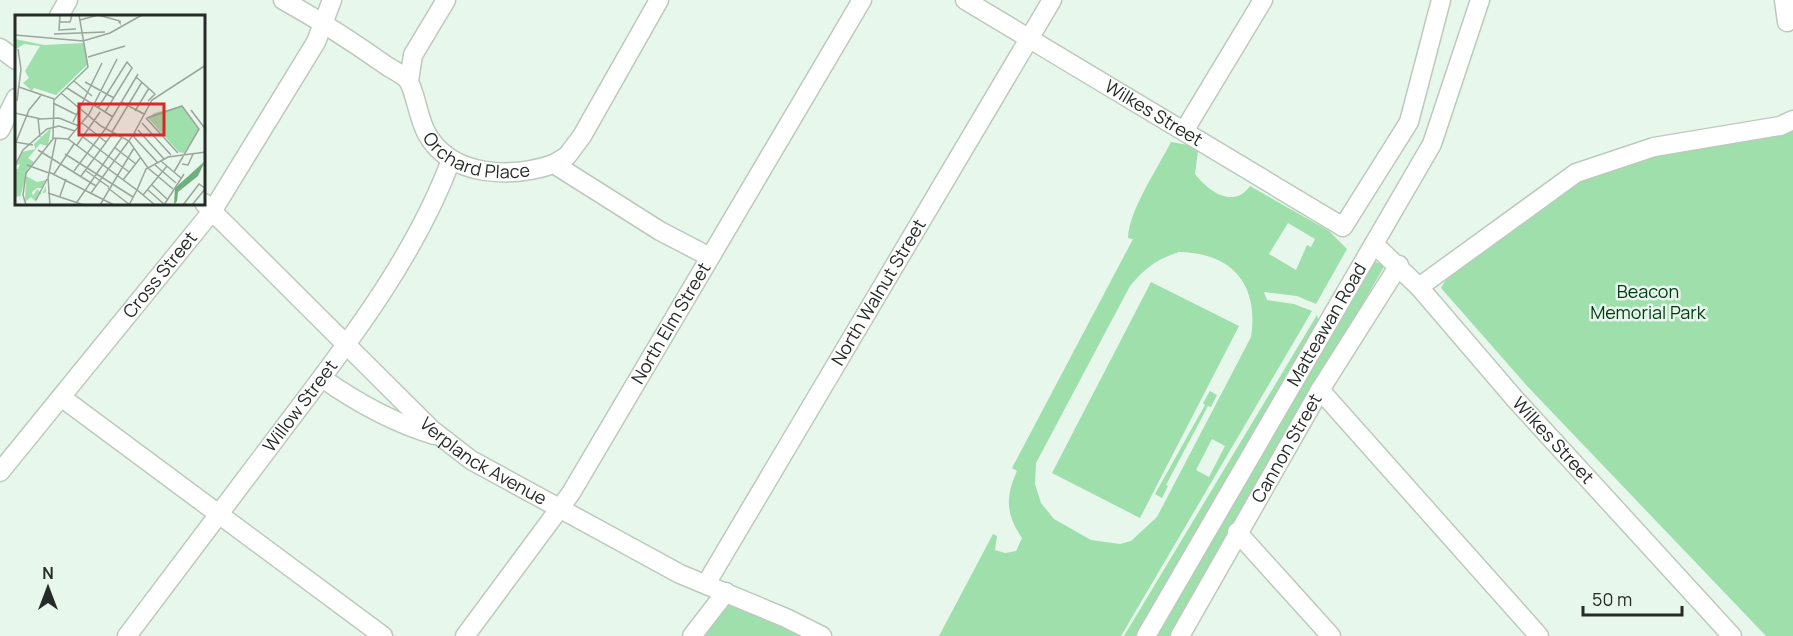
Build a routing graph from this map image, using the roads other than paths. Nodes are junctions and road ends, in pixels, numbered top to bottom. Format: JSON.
{"nodes":[{"id":1,"x":68,"y":0,"type":"edge"},
{"id":2,"x":283,"y":0,"type":"edge"},
{"id":3,"x":332,"y":0,"type":"edge"},
{"id":4,"x":446,"y":0,"type":"edge"},
{"id":5,"x":659,"y":0,"type":"edge"},
{"id":6,"x":862,"y":0,"type":"edge"},
{"id":7,"x":965,"y":0,"type":"edge"},
{"id":8,"x":1052,"y":0,"type":"edge"},
{"id":9,"x":1263,"y":0,"type":"edge"},
{"id":10,"x":1441,"y":0,"type":"edge"},
{"id":11,"x":1480,"y":0,"type":"edge"},
{"id":12,"x":1784,"y":0,"type":"edge"},
{"id":13,"x":60,"y":15,"type":"edge"},
{"id":14,"x":1787,"y":22,"type":"dead end"},
{"id":15,"x":325,"y":23,"type":"junction"},
{"id":16,"x":1030,"y":39,"type":"junction"},
{"id":17,"x":0,"y":48,"type":"edge"},
{"id":18,"x":15,"y":59,"type":"edge"},
{"id":19,"x":409,"y":81,"type":"junction"},
{"id":20,"x":15,"y":100,"type":"edge"},
{"id":21,"x":1793,"y":120,"type":"edge"},
{"id":22,"x":0,"y":130,"type":"edge"},
{"id":23,"x":1184,"y":131,"type":"junction"},
{"id":24,"x":451,"y":160,"type":"junction"},
{"id":25,"x":554,"y":164,"type":"junction"},
{"id":26,"x":208,"y":207,"type":"edge"},
{"id":27,"x":1374,"y":244,"type":"junction"},
{"id":28,"x":710,"y":256,"type":"junction"},
{"id":29,"x":1399,"y":265,"type":"junction"},
{"id":30,"x":1419,"y":287,"type":"junction"},
{"id":31,"x":346,"y":342,"type":"junction"},
{"id":32,"x":322,"y":378,"type":"junction"},
{"id":33,"x":1320,"y":390,"type":"junction"},
{"id":34,"x":61,"y":397,"type":"junction"},
{"id":35,"x":441,"y":437,"type":"junction"},
{"id":36,"x":6,"y":454,"type":"edge"},
{"id":37,"x":0,"y":472,"type":"edge"},
{"id":38,"x":561,"y":509,"type":"junction"},
{"id":39,"x":219,"y":514,"type":"junction"},
{"id":40,"x":1238,"y":532,"type":"junction"},
{"id":41,"x":706,"y":584,"type":"junction"},
{"id":42,"x":726,"y":592,"type":"junction"},
{"id":43,"x":127,"y":636,"type":"edge"},
{"id":44,"x":383,"y":636,"type":"edge"},
{"id":45,"x":465,"y":636,"type":"edge"},
{"id":46,"x":692,"y":636,"type":"edge"},
{"id":47,"x":822,"y":636,"type":"edge"},
{"id":48,"x":1146,"y":636,"type":"edge"},
{"id":49,"x":1180,"y":636,"type":"edge"},
{"id":50,"x":1331,"y":636,"type":"edge"},
{"id":51,"x":1539,"y":636,"type":"edge"},
{"id":52,"x":1732,"y":636,"type":"edge"}],
"edges":[{"from":1,"to":13,"type":"street"},
{"from":2,"to":15,"type":"street"},
{"from":3,"to":15,"type":"street","name":"Cross Street"},
{"from":4,"to":19,"type":"street"},
{"from":5,"to":25,"type":"street"},
{"from":6,"to":28,"type":"street","name":"North Elm Street"},
{"from":7,"to":16,"type":"street","name":"Wilkes Street"},
{"from":8,"to":16,"type":"street","name":"North Walnut Street"},
{"from":9,"to":23,"type":"street"},
{"from":10,"to":23,"type":"street","name":"Wilkes Street"},
{"from":11,"to":27,"type":"street","name":"Matteawan Road"},
{"from":12,"to":14,"type":"street"},
{"from":15,"to":19,"type":"street"},
{"from":15,"to":26,"type":"street","name":"Cross Street"},
{"from":16,"to":23,"type":"street","name":"Wilkes Street"},
{"from":16,"to":41,"type":"street","name":"North Walnut Street"},
{"from":17,"to":18,"type":"street"},
{"from":19,"to":24,"type":"street","name":"Orchard Place"},
{"from":20,"to":22,"type":"street"},
{"from":21,"to":30,"type":"street"},
{"from":24,"to":25,"type":"street","name":"Orchard Place"},
{"from":24,"to":31,"type":"street","name":"Willow Street"},
{"from":25,"to":28,"type":"street","name":"Orchard Place"},
{"from":26,"to":31,"type":"street","name":"Verplanck Avenue"},
{"from":26,"to":34,"type":"street","name":"Cross Street"},
{"from":27,"to":29,"type":"street","name":"Wilkes Street"},
{"from":27,"to":48,"type":"street","name":"Matteawan Road"},
{"from":28,"to":38,"type":"street","name":"North Elm Street"},
{"from":29,"to":30,"type":"street","name":"Wilkes Street"},
{"from":29,"to":33,"type":"street","name":"Cannon Street"},
{"from":30,"to":52,"type":"street","name":"Wilkes Street"},
{"from":31,"to":32,"type":"street","name":"Willow Street"},
{"from":31,"to":35,"type":"street","name":"Verplanck Avenue"},
{"from":32,"to":35,"type":"street"},
{"from":32,"to":39,"type":"street","name":"Willow Street"},
{"from":33,"to":40,"type":"street","name":"Cannon Street"},
{"from":33,"to":51,"type":"street"},
{"from":34,"to":36,"type":"street","name":"Cross Street"},
{"from":34,"to":39,"type":"street"},
{"from":35,"to":38,"type":"street","name":"Verplanck Avenue"},
{"from":36,"to":37,"type":"street","name":"Cross Street"},
{"from":38,"to":41,"type":"street","name":"Verplanck Avenue"},
{"from":38,"to":45,"type":"street","name":"North Elm Street"},
{"from":39,"to":43,"type":"street","name":"Willow Street"},
{"from":39,"to":44,"type":"street"},
{"from":40,"to":49,"type":"street","name":"Cannon Street"},
{"from":40,"to":50,"type":"street"},
{"from":41,"to":42,"type":"street","name":"Verplanck Avenue"},
{"from":42,"to":46,"type":"street"},
{"from":42,"to":47,"type":"street","name":"Verplanck Avenue"}]}
